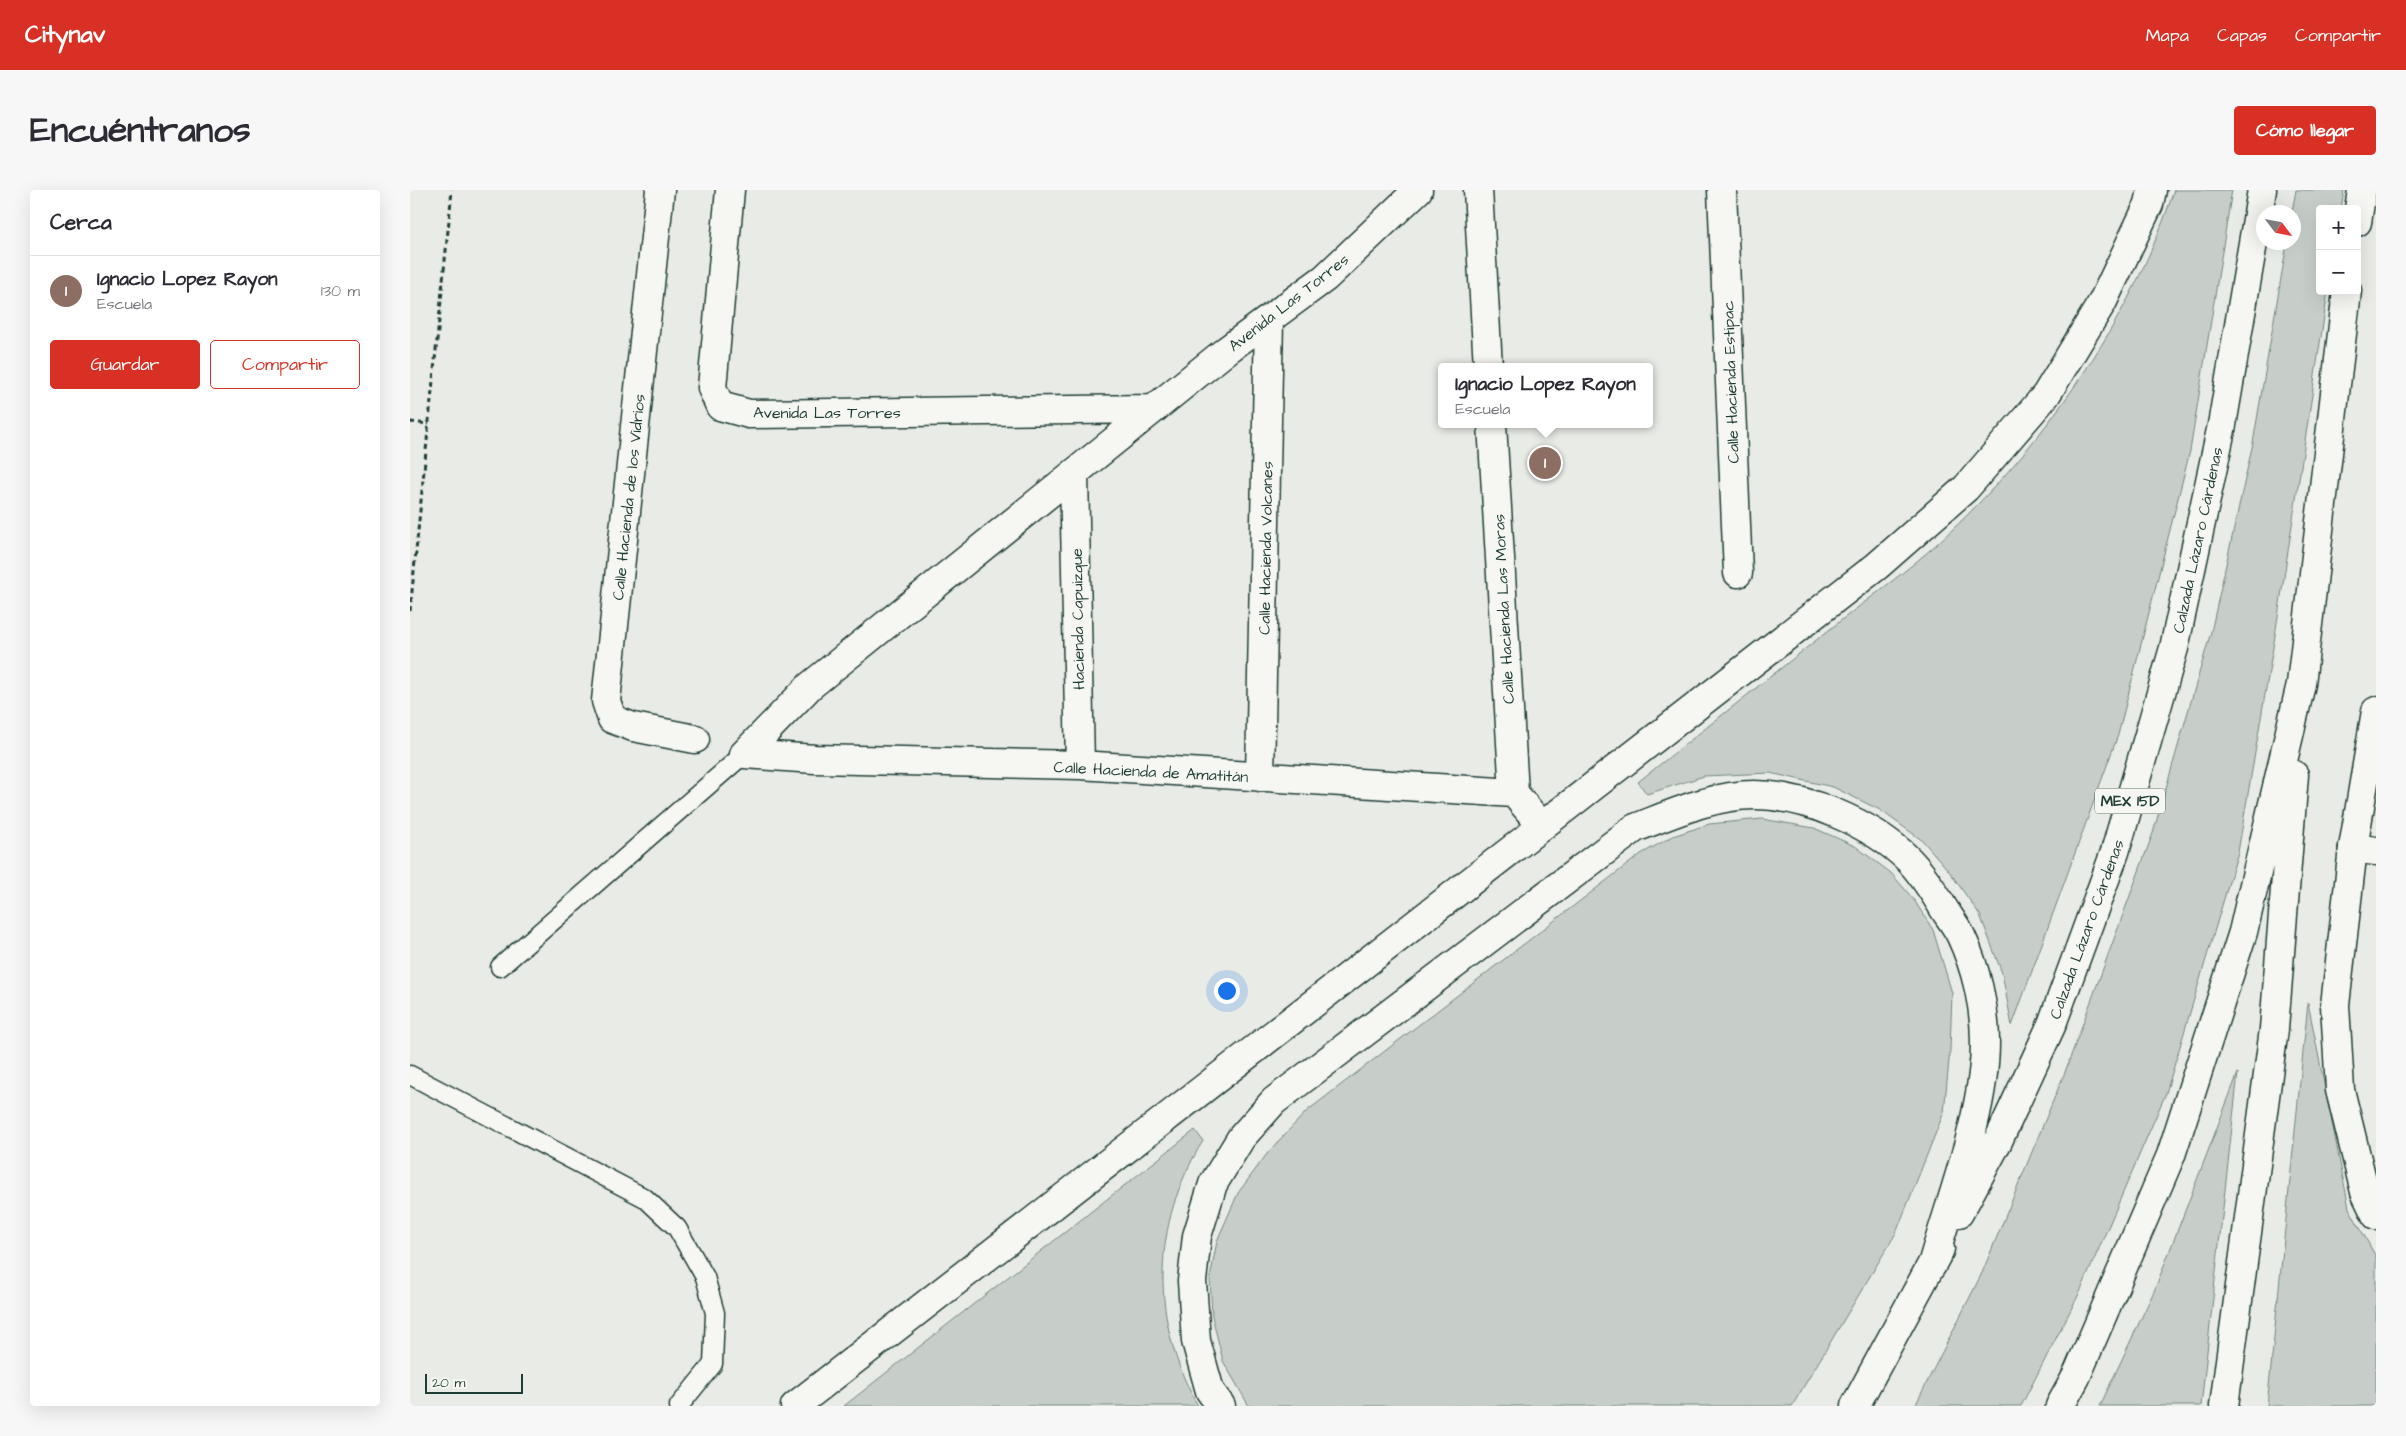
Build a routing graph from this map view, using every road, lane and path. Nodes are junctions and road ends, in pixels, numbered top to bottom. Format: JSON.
{"nodes":[{"id":1,"x":452,"y":190,"type":"edge"},
{"id":2,"x":660,"y":190,"type":"edge"},
{"id":3,"x":730,"y":190,"type":"edge"},
{"id":4,"x":1418,"y":190,"type":"edge"},
{"id":5,"x":1478,"y":190,"type":"edge"},
{"id":6,"x":1722,"y":190,"type":"edge"},
{"id":7,"x":2152,"y":190,"type":"edge"},
{"id":8,"x":2262,"y":190,"type":"edge"},
{"id":9,"x":2362,"y":190,"type":"edge"},
{"id":10,"x":2360,"y":205,"type":"edge"},
{"id":11,"x":2348,"y":295,"type":"edge"},
{"id":12,"x":1269,"y":319,"type":"junction"},
{"id":13,"x":1488,"y":363,"type":"edge"},
{"id":14,"x":1154,"y":409,"type":"junction"},
{"id":15,"x":410,"y":422,"type":"edge"},
{"id":16,"x":429,"y":424,"type":"junction"},
{"id":17,"x":1492,"y":428,"type":"edge"},
{"id":18,"x":1074,"y":472,"type":"junction"},
{"id":19,"x":1738,"y":573,"type":"dead end"},
{"id":20,"x":410,"y":611,"type":"edge"},
{"id":21,"x":2301,"y":684,"type":"junction"},
{"id":22,"x":2376,"y":711,"type":"edge"},
{"id":23,"x":695,"y":739,"type":"dead end"},
{"id":24,"x":744,"y":754,"type":"junction"},
{"id":25,"x":1080,"y":765,"type":"junction"},
{"id":26,"x":1260,"y":777,"type":"junction"},
{"id":27,"x":1514,"y":793,"type":"junction"},
{"id":28,"x":1542,"y":826,"type":"junction"},
{"id":29,"x":2365,"y":850,"type":"edge"},
{"id":30,"x":500,"y":967,"type":"dead end"},
{"id":31,"x":410,"y":1075,"type":"edge"},
{"id":32,"x":2376,"y":1215,"type":"edge"},
{"id":33,"x":1932,"y":1266,"type":"junction"},
{"id":34,"x":2225,"y":1402,"type":"edge"},
{"id":35,"x":679,"y":1406,"type":"edge"},
{"id":36,"x":795,"y":1406,"type":"edge"},
{"id":37,"x":1221,"y":1406,"type":"edge"},
{"id":38,"x":1855,"y":1406,"type":"edge"},
{"id":39,"x":2060,"y":1406,"type":"edge"}],
"edges":[{"from":1,"to":16,"type":"path"},
{"from":2,"to":23,"type":"main road","name":"Calle Hacienda de los Vidrios"},
{"from":3,"to":14,"type":"main road","name":"Avenida Las Torres"},
{"from":4,"to":12,"type":"main road","name":"Avenida Las Torres"},
{"from":5,"to":13,"type":"main road"},
{"from":6,"to":19,"type":"main road","name":"Calle Hacienda Estipac"},
{"from":7,"to":28,"type":"main road"},
{"from":8,"to":33,"type":"main road","name":"Calzada Lázaro Cárdenas","number":"MEX 15D"},
{"from":9,"to":10,"type":"main road"},
{"from":11,"to":21,"type":"main road"},
{"from":12,"to":14,"type":"main road","name":"Avenida Las Torres"},
{"from":12,"to":26,"type":"main road","name":"Calle Hacienda Volcanes"},
{"from":14,"to":18,"type":"main road","name":"Avenida Las Torres"},
{"from":15,"to":16,"type":"path"},
{"from":16,"to":20,"type":"path"},
{"from":17,"to":27,"type":"main road","name":"Calle Hacienda Las Moras"},
{"from":18,"to":24,"type":"main road","name":"Avenida Las Torres"},
{"from":18,"to":25,"type":"main road","name":"Hacienda Capuizque"},
{"from":21,"to":34,"type":"main road"},
{"from":21,"to":39,"type":"main road"},
{"from":22,"to":29,"type":"main road"},
{"from":24,"to":25,"type":"main road","name":"Calle Hacienda de Amatitán"},
{"from":24,"to":30,"type":"lane"},
{"from":25,"to":26,"type":"main road","name":"Calle Hacienda de Amatitán"},
{"from":26,"to":27,"type":"main road","name":"Calle Hacienda de Amatitán"},
{"from":27,"to":28,"type":"main road"},
{"from":28,"to":36,"type":"main road"},
{"from":29,"to":32,"type":"main road"},
{"from":31,"to":35,"type":"lane"},
{"from":33,"to":37,"type":"main road"},
{"from":33,"to":38,"type":"main road","name":"Calzada Lázaro Cárdenas","number":"MEX 15D"}]}
